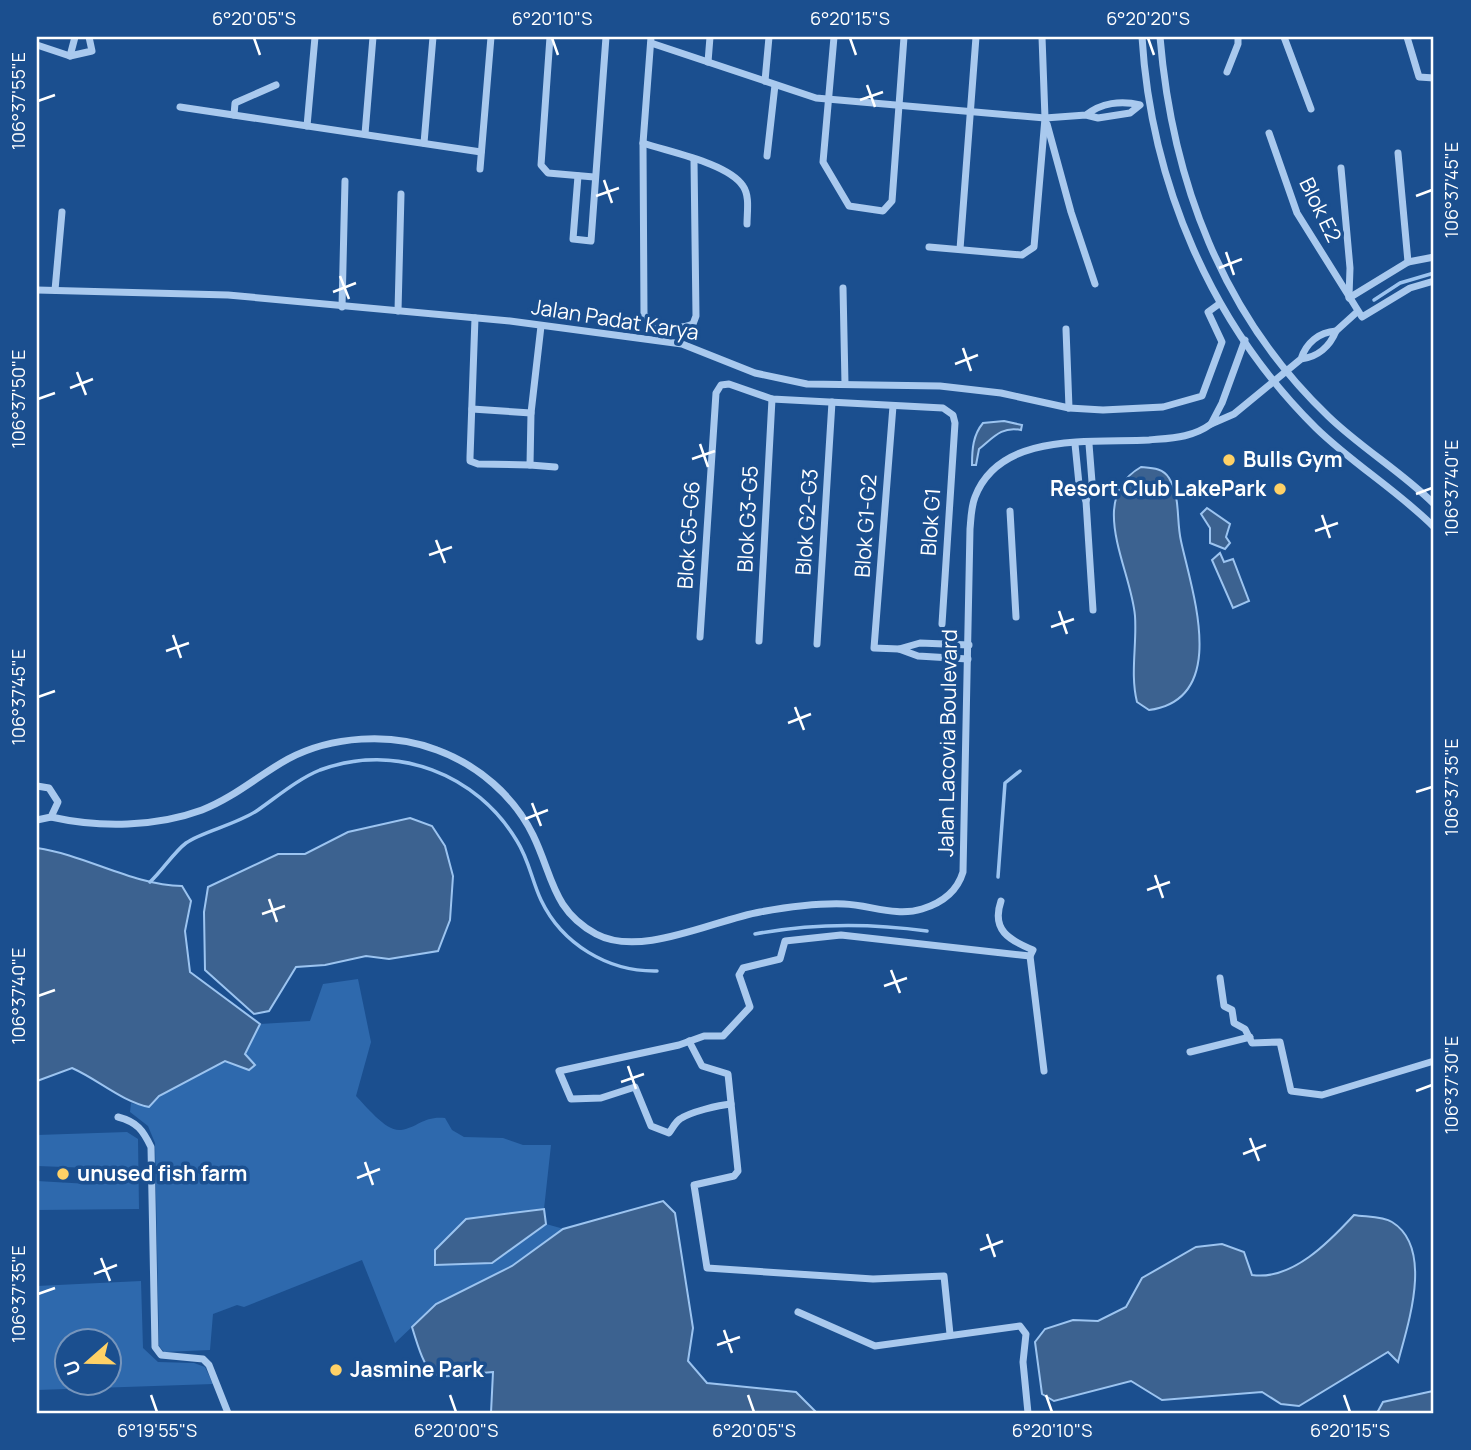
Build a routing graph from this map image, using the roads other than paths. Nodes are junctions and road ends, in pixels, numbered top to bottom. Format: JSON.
{"nodes":[{"id":1,"x":75,"y":37,"type":"edge"},
{"id":2,"x":89,"y":37,"type":"edge"},
{"id":3,"x":315,"y":37,"type":"edge"},
{"id":4,"x":373,"y":37,"type":"edge"},
{"id":5,"x":433,"y":37,"type":"edge"},
{"id":6,"x":491,"y":37,"type":"edge"},
{"id":7,"x":550,"y":37,"type":"edge"},
{"id":8,"x":606,"y":37,"type":"edge"},
{"id":9,"x":710,"y":37,"type":"edge"},
{"id":10,"x":769,"y":37,"type":"edge"},
{"id":11,"x":834,"y":37,"type":"edge"},
{"id":12,"x":904,"y":37,"type":"edge"},
{"id":13,"x":976,"y":37,"type":"edge"},
{"id":14,"x":1042,"y":37,"type":"edge"},
{"id":15,"x":1142,"y":37,"type":"edge"},
{"id":16,"x":1160,"y":37,"type":"edge"},
{"id":17,"x":1238,"y":37,"type":"edge"},
{"id":18,"x":1284,"y":37,"type":"edge"},
{"id":19,"x":1407,"y":37,"type":"edge"},
{"id":20,"x":651,"y":40,"type":"edge"},
{"id":21,"x":37,"y":45,"type":"edge"},
{"id":22,"x":70,"y":56,"type":"junction"},
{"id":23,"x":708,"y":62,"type":"junction"},
{"id":24,"x":1227,"y":72,"type":"dead end"},
{"id":25,"x":1434,"y":78,"type":"edge"},
{"id":26,"x":765,"y":81,"type":"junction"},
{"id":27,"x":276,"y":85,"type":"dead end"},
{"id":28,"x":775,"y":85,"type":"junction"},
{"id":29,"x":829,"y":99,"type":"junction"},
{"id":30,"x":1168,"y":99,"type":"junction"},
{"id":31,"x":1151,"y":102,"type":"junction"},
{"id":32,"x":899,"y":106,"type":"junction"},
{"id":33,"x":180,"y":107,"type":"dead end"},
{"id":34,"x":1311,"y":109,"type":"dead end"},
{"id":35,"x":971,"y":111,"type":"junction"},
{"id":36,"x":234,"y":115,"type":"junction"},
{"id":37,"x":1045,"y":118,"type":"junction"},
{"id":38,"x":307,"y":126,"type":"junction"},
{"id":39,"x":1269,"y":133,"type":"dead end"},
{"id":40,"x":365,"y":134,"type":"junction"},
{"id":41,"x":424,"y":143,"type":"junction"},
{"id":42,"x":643,"y":143,"type":"junction"},
{"id":43,"x":481,"y":152,"type":"junction"},
{"id":44,"x":1398,"y":153,"type":"dead end"},
{"id":45,"x":767,"y":156,"type":"dead end"},
{"id":46,"x":694,"y":160,"type":"junction"},
{"id":47,"x":1342,"y":168,"type":"dead end"},
{"id":48,"x":480,"y":169,"type":"dead end"},
{"id":49,"x":578,"y":176,"type":"junction"},
{"id":50,"x":594,"y":177,"type":"junction"},
{"id":51,"x":345,"y":181,"type":"dead end"},
{"id":52,"x":401,"y":194,"type":"dead end"},
{"id":53,"x":62,"y":212,"type":"dead end"},
{"id":54,"x":747,"y":224,"type":"dead end"},
{"id":55,"x":929,"y":247,"type":"dead end"},
{"id":56,"x":960,"y":249,"type":"junction"},
{"id":57,"x":1434,"y":257,"type":"edge"},
{"id":58,"x":1408,"y":262,"type":"junction"},
{"id":59,"x":1434,"y":281,"type":"edge"},
{"id":60,"x":1095,"y":284,"type":"dead end"},
{"id":61,"x":843,"y":288,"type":"dead end"},
{"id":62,"x":37,"y":290,"type":"edge"},
{"id":63,"x":55,"y":290,"type":"junction"},
{"id":64,"x":1349,"y":298,"type":"junction"},
{"id":65,"x":1219,"y":304,"type":"junction"},
{"id":66,"x":342,"y":307,"type":"junction"},
{"id":67,"x":398,"y":311,"type":"junction"},
{"id":68,"x":1359,"y":315,"type":"junction"},
{"id":69,"x":475,"y":318,"type":"junction"},
{"id":70,"x":541,"y":326,"type":"junction"},
{"id":71,"x":1066,"y":329,"type":"dead end"},
{"id":72,"x":1336,"y":331,"type":"junction"},
{"id":73,"x":1245,"y":340,"type":"junction"},
{"id":74,"x":1301,"y":359,"type":"junction"},
{"id":75,"x":1286,"y":371,"type":"junction"},
{"id":76,"x":1274,"y":382,"type":"junction"},
{"id":77,"x":845,"y":384,"type":"junction"},
{"id":78,"x":772,"y":399,"type":"junction"},
{"id":79,"x":832,"y":402,"type":"junction"},
{"id":80,"x":892,"y":405,"type":"junction"},
{"id":81,"x":1069,"y":408,"type":"junction"},
{"id":82,"x":472,"y":409,"type":"junction"},
{"id":83,"x":531,"y":413,"type":"junction"},
{"id":84,"x":1210,"y":424,"type":"junction"},
{"id":85,"x":1075,"y":444,"type":"junction"},
{"id":86,"x":1089,"y":444,"type":"junction"},
{"id":87,"x":530,"y":464,"type":"junction"},
{"id":88,"x":555,"y":467,"type":"dead end"},
{"id":89,"x":1086,"y":501,"type":"junction"},
{"id":90,"x":1434,"y":504,"type":"edge"},
{"id":91,"x":1010,"y":511,"type":"dead end"},
{"id":92,"x":1434,"y":525,"type":"edge"},
{"id":93,"x":1093,"y":610,"type":"dead end"},
{"id":94,"x":1016,"y":617,"type":"dead end"},
{"id":95,"x":942,"y":624,"type":"dead end"},
{"id":96,"x":700,"y":637,"type":"dead end"},
{"id":97,"x":759,"y":641,"type":"dead end"},
{"id":98,"x":817,"y":644,"type":"dead end"},
{"id":99,"x":969,"y":645,"type":"junction"},
{"id":100,"x":899,"y":649,"type":"junction"},
{"id":101,"x":968,"y":659,"type":"junction"},
{"id":102,"x":37,"y":786,"type":"edge"},
{"id":103,"x":51,"y":817,"type":"junction"},
{"id":104,"x":37,"y":820,"type":"edge"},
{"id":105,"x":1000,"y":901,"type":"dead end"},
{"id":106,"x":1030,"y":957,"type":"junction"},
{"id":107,"x":1220,"y":978,"type":"dead end"},
{"id":108,"x":1250,"y":1037,"type":"junction"},
{"id":109,"x":689,"y":1041,"type":"junction"},
{"id":110,"x":1190,"y":1052,"type":"dead end"},
{"id":111,"x":1434,"y":1061,"type":"edge"},
{"id":112,"x":1044,"y":1071,"type":"dead end"},
{"id":113,"x":731,"y":1104,"type":"junction"},
{"id":114,"x":118,"y":1117,"type":"dead end"},
{"id":115,"x":799,"y":1312,"type":"dead end"},
{"id":116,"x":950,"y":1334,"type":"junction"},
{"id":117,"x":228,"y":1413,"type":"edge"},
{"id":118,"x":1028,"y":1413,"type":"edge"}],
"edges":[{"from":1,"to":22,"type":"street"},
{"from":2,"to":22,"type":"street"},
{"from":3,"to":38,"type":"street"},
{"from":4,"to":40,"type":"street"},
{"from":5,"to":41,"type":"street"},
{"from":6,"to":43,"type":"street"},
{"from":7,"to":49,"type":"street"},
{"from":8,"to":50,"type":"street"},
{"from":9,"to":23,"type":"street"},
{"from":10,"to":26,"type":"street"},
{"from":11,"to":29,"type":"street"},
{"from":12,"to":32,"type":"street"},
{"from":13,"to":35,"type":"street"},
{"from":14,"to":37,"type":"street"},
{"from":15,"to":31,"type":"street"},
{"from":16,"to":30,"type":"street"},
{"from":17,"to":24,"type":"street"},
{"from":18,"to":34,"type":"street"},
{"from":19,"to":25,"type":"street"},
{"from":20,"to":23,"type":"street"},
{"from":20,"to":42,"type":"street"},
{"from":21,"to":22,"type":"street"},
{"from":23,"to":26,"type":"street"},
{"from":26,"to":28,"type":"street"},
{"from":27,"to":36,"type":"street"},
{"from":28,"to":29,"type":"street"},
{"from":28,"to":45,"type":"street"},
{"from":29,"to":32,"type":"street"},
{"from":29,"to":32,"type":"street"},
{"from":30,"to":31,"type":"street"},
{"from":30,"to":75,"type":"street"},
{"from":31,"to":37,"type":"street"},
{"from":31,"to":65,"type":"street"},
{"from":32,"to":35,"type":"street"},
{"from":33,"to":36,"type":"street"},
{"from":35,"to":37,"type":"street"},
{"from":35,"to":56,"type":"street"},
{"from":36,"to":38,"type":"street"},
{"from":37,"to":56,"type":"street"},
{"from":37,"to":60,"type":"street"},
{"from":38,"to":40,"type":"street"},
{"from":39,"to":64,"type":"street","name":"Blok E2"},
{"from":40,"to":41,"type":"street"},
{"from":41,"to":43,"type":"street"},
{"from":42,"to":46,"type":"street"},
{"from":42,"to":46,"type":"street"},
{"from":43,"to":48,"type":"street"},
{"from":44,"to":58,"type":"street"},
{"from":46,"to":54,"type":"street"},
{"from":47,"to":64,"type":"street"},
{"from":49,"to":50,"type":"street"},
{"from":49,"to":50,"type":"street"},
{"from":51,"to":66,"type":"street"},
{"from":52,"to":67,"type":"street"},
{"from":53,"to":63,"type":"street"},
{"from":55,"to":56,"type":"street"},
{"from":57,"to":58,"type":"street"},
{"from":58,"to":64,"type":"street"},
{"from":59,"to":68,"type":"street"},
{"from":61,"to":77,"type":"street"},
{"from":62,"to":63,"type":"street","name":"Jalan Padat Karya"},
{"from":63,"to":66,"type":"street","name":"Jalan Padat Karya"},
{"from":64,"to":68,"type":"street","name":"Blok E2"},
{"from":65,"to":73,"type":"street"},
{"from":65,"to":81,"type":"street","name":"Jalan Padat Karya"},
{"from":66,"to":67,"type":"street","name":"Jalan Padat Karya"},
{"from":67,"to":69,"type":"street","name":"Jalan Padat Karya"},
{"from":68,"to":72,"type":"street"},
{"from":69,"to":70,"type":"street","name":"Jalan Padat Karya"},
{"from":69,"to":82,"type":"street"},
{"from":70,"to":77,"type":"street","name":"Jalan Padat Karya"},
{"from":70,"to":83,"type":"street"},
{"from":71,"to":81,"type":"street"},
{"from":72,"to":74,"type":"street"},
{"from":72,"to":74,"type":"street"},
{"from":73,"to":76,"type":"street"},
{"from":73,"to":84,"type":"street"},
{"from":74,"to":75,"type":"street","name":"Jalan Lacovia Boulevard"},
{"from":75,"to":76,"type":"street","name":"Jalan Lacovia Boulevard"},
{"from":75,"to":90,"type":"street"},
{"from":76,"to":84,"type":"street","name":"Jalan Lacovia Boulevard"},
{"from":76,"to":92,"type":"street"},
{"from":77,"to":81,"type":"street","name":"Jalan Padat Karya"},
{"from":78,"to":79,"type":"street"},
{"from":78,"to":96,"type":"street","name":"Blok G5-G6"},
{"from":78,"to":97,"type":"street","name":"Blok G3-G5"},
{"from":79,"to":80,"type":"street"},
{"from":79,"to":98,"type":"street","name":"Blok G2-G3"},
{"from":80,"to":95,"type":"street","name":"Blok G1"},
{"from":80,"to":100,"type":"street","name":"Blok G1-G2"},
{"from":82,"to":83,"type":"street"},
{"from":82,"to":87,"type":"street"},
{"from":83,"to":87,"type":"street"},
{"from":84,"to":86,"type":"street","name":"Jalan Lacovia Boulevard"},
{"from":85,"to":86,"type":"street","name":"Jalan Lacovia Boulevard"},
{"from":85,"to":89,"type":"street"},
{"from":85,"to":99,"type":"street","name":"Jalan Lacovia Boulevard"},
{"from":86,"to":89,"type":"street"},
{"from":87,"to":88,"type":"street"},
{"from":89,"to":93,"type":"street"},
{"from":91,"to":94,"type":"street"},
{"from":99,"to":100,"type":"street"},
{"from":99,"to":101,"type":"street","name":"Jalan Lacovia Boulevard"},
{"from":100,"to":101,"type":"street"},
{"from":101,"to":103,"type":"street","name":"Jalan Lacovia Boulevard"},
{"from":102,"to":103,"type":"street"},
{"from":103,"to":104,"type":"street"},
{"from":105,"to":106,"type":"street"},
{"from":106,"to":109,"type":"street"},
{"from":106,"to":112,"type":"street"},
{"from":107,"to":108,"type":"street"},
{"from":108,"to":110,"type":"street"},
{"from":108,"to":111,"type":"street"},
{"from":109,"to":113,"type":"street"},
{"from":109,"to":113,"type":"street"},
{"from":113,"to":116,"type":"street"},
{"from":114,"to":117,"type":"street"},
{"from":115,"to":116,"type":"street"},
{"from":116,"to":118,"type":"street"}]}
